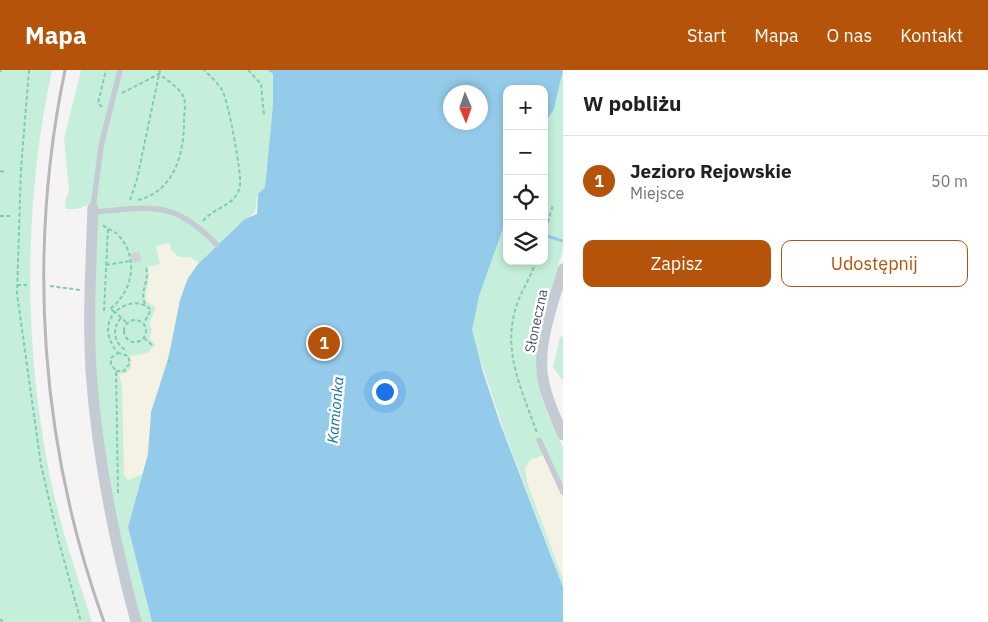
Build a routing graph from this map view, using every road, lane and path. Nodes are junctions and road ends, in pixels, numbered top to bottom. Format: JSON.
{"nodes":[{"id":1,"x":29,"y":70,"type":"edge"},
{"id":2,"x":120,"y":70,"type":"edge"},
{"id":3,"x":160,"y":70,"type":"edge"},
{"id":4,"x":204,"y":70,"type":"edge"},
{"id":5,"x":248,"y":70,"type":"edge"},
{"id":6,"x":159,"y":74,"type":"junction"},
{"id":7,"x":113,"y":98,"type":"junction"},
{"id":8,"x":264,"y":115,"type":"dead end"},
{"id":9,"x":0,"y":171,"type":"edge"},
{"id":10,"x":6,"y":172,"type":"dead end"},
{"id":11,"x":553,"y":205,"type":"dead end"},
{"id":12,"x":92,"y":210,"type":"junction"},
{"id":13,"x":0,"y":216,"type":"edge"},
{"id":14,"x":10,"y":216,"type":"dead end"},
{"id":15,"x":207,"y":216,"type":"dead end"},
{"id":16,"x":548,"y":222,"type":"edge"},
{"id":17,"x":217,"y":245,"type":"dead end"},
{"id":18,"x":130,"y":260,"type":"junction"},
{"id":19,"x":106,"y":265,"type":"junction"},
{"id":20,"x":534,"y":265,"type":"edge"},
{"id":21,"x":146,"y":267,"type":"dead end"},
{"id":22,"x":563,"y":269,"type":"edge"},
{"id":23,"x":17,"y":285,"type":"junction"},
{"id":24,"x":26,"y":285,"type":"dead end"},
{"id":25,"x":50,"y":286,"type":"dead end"},
{"id":26,"x":82,"y":290,"type":"dead end"},
{"id":27,"x":145,"y":304,"type":"junction"},
{"id":28,"x":110,"y":309,"type":"junction"},
{"id":29,"x":115,"y":312,"type":"junction"},
{"id":30,"x":121,"y":318,"type":"junction"},
{"id":31,"x":127,"y":323,"type":"junction"},
{"id":32,"x":144,"y":323,"type":"junction"},
{"id":33,"x":146,"y":329,"type":"junction"},
{"id":34,"x":152,"y":329,"type":"dead end"},
{"id":35,"x":144,"y":338,"type":"junction"},
{"id":36,"x":152,"y":345,"type":"dead end"},
{"id":37,"x":127,"y":351,"type":"dead end"},
{"id":38,"x":118,"y":353,"type":"junction"},
{"id":39,"x":168,"y":360,"type":"dead end"},
{"id":40,"x":174,"y":366,"type":"dead end"},
{"id":41,"x":116,"y":371,"type":"junction"},
{"id":42,"x":563,"y":436,"type":"edge"},
{"id":43,"x":539,"y":440,"type":"joint"},
{"id":44,"x":563,"y":492,"type":"edge"},
{"id":45,"x":118,"y":496,"type":"dead end"},
{"id":46,"x":0,"y":620,"type":"edge"},
{"id":47,"x":3,"y":622,"type":"edge"},
{"id":48,"x":82,"y":622,"type":"edge"},
{"id":49,"x":136,"y":622,"type":"edge"}],
"edges":[{"from":1,"to":23,"type":"path"},
{"from":2,"to":7,"type":"lane"},
{"from":3,"to":6,"type":"path"},
{"from":4,"to":15,"type":"path"},
{"from":5,"to":8,"type":"path"},
{"from":6,"to":6,"type":"path"},
{"from":6,"to":7,"type":"path"},
{"from":7,"to":12,"type":"lane"},
{"from":9,"to":10,"type":"path"},
{"from":11,"to":16,"type":"path"},
{"from":12,"to":17,"type":"lane"},
{"from":12,"to":49,"type":"street"},
{"from":13,"to":14,"type":"path"},
{"from":18,"to":19,"type":"path"},
{"from":18,"to":19,"type":"path"},
{"from":18,"to":28,"type":"path"},
{"from":19,"to":28,"type":"path"},
{"from":20,"to":43,"type":"path"},
{"from":21,"to":27,"type":"path"},
{"from":22,"to":42,"type":"street","name":"Słoneczna"},
{"from":23,"to":24,"type":"path"},
{"from":23,"to":48,"type":"path"},
{"from":25,"to":26,"type":"path"},
{"from":27,"to":29,"type":"path"},
{"from":27,"to":32,"type":"path"},
{"from":28,"to":29,"type":"path"},
{"from":29,"to":30,"type":"path"},
{"from":29,"to":38,"type":"path"},
{"from":30,"to":31,"type":"path"},
{"from":30,"to":37,"type":"path"},
{"from":31,"to":32,"type":"path"},
{"from":31,"to":35,"type":"path"},
{"from":32,"to":33,"type":"path"},
{"from":33,"to":34,"type":"path"},
{"from":33,"to":35,"type":"path"},
{"from":35,"to":36,"type":"path"},
{"from":38,"to":41,"type":"path"},
{"from":38,"to":41,"type":"path"},
{"from":39,"to":40,"type":"path"},
{"from":41,"to":45,"type":"path"},
{"from":43,"to":44,"type":"lane"},
{"from":46,"to":47,"type":"path"}]}
